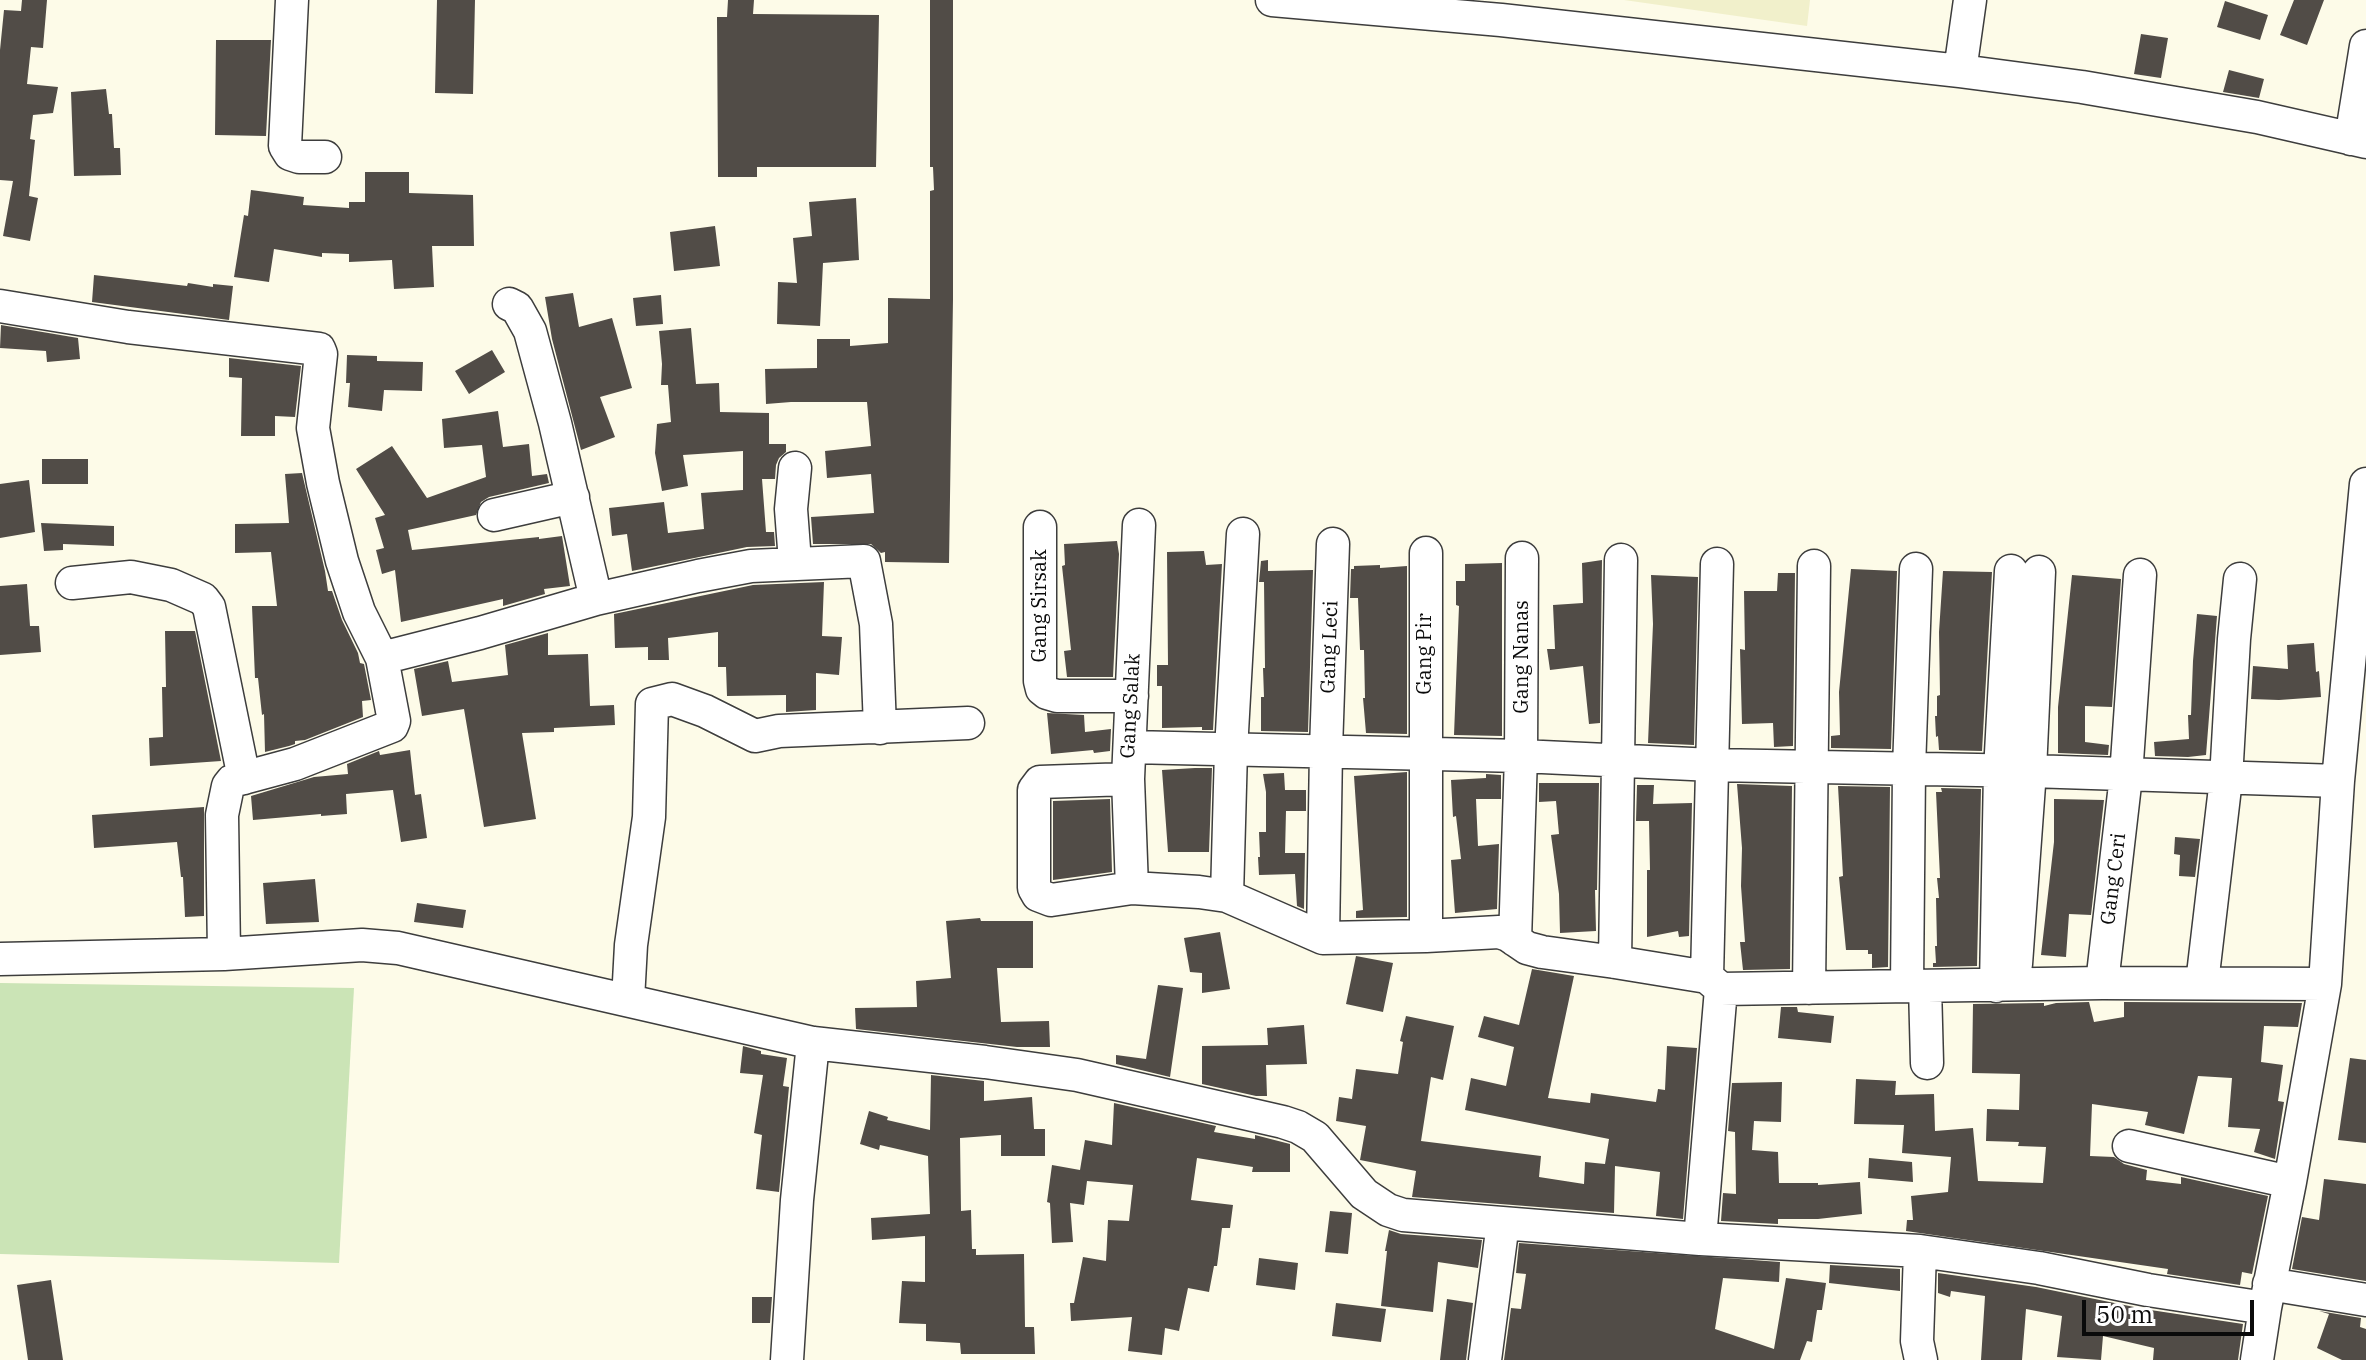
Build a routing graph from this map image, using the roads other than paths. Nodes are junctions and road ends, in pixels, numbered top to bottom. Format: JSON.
{"nodes":[{"id":1,"x":292,"y":0,"type":"edge"},
{"id":2,"x":1272,"y":0,"type":"edge"},
{"id":3,"x":1970,"y":0,"type":"edge"},
{"id":4,"x":2366,"y":46,"type":"edge"},
{"id":5,"x":1960,"y":71,"type":"junction"},
{"id":6,"x":2358,"y":140,"type":"edge"},
{"id":7,"x":325,"y":157,"type":"dead end"},
{"id":8,"x":509,"y":304,"type":"dead end"},
{"id":9,"x":0,"y":306,"type":"edge"},
{"id":10,"x":795,"y":468,"type":"dead end"},
{"id":11,"x":2366,"y":484,"type":"edge"},
{"id":12,"x":573,"y":497,"type":"junction"},
{"id":13,"x":494,"y":515,"type":"dead end"},
{"id":14,"x":1139,"y":525,"type":"dead end"},
{"id":15,"x":1040,"y":527,"type":"dead end"},
{"id":16,"x":1243,"y":534,"type":"dead end"},
{"id":17,"x":1333,"y":544,"type":"dead end"},
{"id":18,"x":1426,"y":553,"type":"dead end"},
{"id":19,"x":1522,"y":558,"type":"dead end"},
{"id":20,"x":1621,"y":560,"type":"dead end"},
{"id":21,"x":795,"y":562,"type":"junction"},
{"id":22,"x":1717,"y":564,"type":"dead end"},
{"id":23,"x":1814,"y":566,"type":"dead end"},
{"id":24,"x":1916,"y":569,"type":"dead end"},
{"id":25,"x":2025,"y":572,"type":"dead end"},
{"id":26,"x":2140,"y":575,"type":"dead end"},
{"id":27,"x":2240,"y":579,"type":"dead end"},
{"id":28,"x":72,"y":583,"type":"dead end"},
{"id":29,"x":2362,"y":584,"type":"edge"},
{"id":30,"x":596,"y":599,"type":"junction"},
{"id":31,"x":382,"y":658,"type":"junction"},
{"id":32,"x":1132,"y":696,"type":"junction"},
{"id":33,"x":968,"y":723,"type":"dead end"},
{"id":34,"x":880,"y":728,"type":"junction"},
{"id":35,"x":1130,"y":747,"type":"junction"},
{"id":36,"x":1231,"y":750,"type":"junction"},
{"id":37,"x":1326,"y":750,"type":"junction"},
{"id":38,"x":1425,"y":754,"type":"junction"},
{"id":39,"x":1521,"y":756,"type":"junction"},
{"id":40,"x":1619,"y":760,"type":"junction"},
{"id":41,"x":1713,"y":765,"type":"junction"},
{"id":42,"x":1811,"y":766,"type":"junction"},
{"id":43,"x":1909,"y":769,"type":"junction"},
{"id":44,"x":2015,"y":771,"type":"junction"},
{"id":45,"x":2126,"y":776,"type":"junction"},
{"id":46,"x":244,"y":778,"type":"junction"},
{"id":47,"x":1128,"y":779,"type":"junction"},
{"id":48,"x":2226,"y":779,"type":"junction"},
{"id":49,"x":2338,"y":781,"type":"junction"},
{"id":50,"x":1132,"y":888,"type":"junction"},
{"id":51,"x":1227,"y":896,"type":"junction"},
{"id":52,"x":1426,"y":936,"type":"junction"},
{"id":53,"x":1323,"y":938,"type":"junction"},
{"id":54,"x":1515,"y":940,"type":"junction"},
{"id":55,"x":224,"y":954,"type":"junction"},
{"id":56,"x":0,"y":959,"type":"edge"},
{"id":57,"x":1615,"y":962,"type":"junction"},
{"id":58,"x":1714,"y":983,"type":"junction"},
{"id":59,"x":2102,"y":983,"type":"junction"},
{"id":60,"x":2202,"y":983,"type":"junction"},
{"id":61,"x":2325,"y":984,"type":"junction"},
{"id":62,"x":1916,"y":986,"type":"junction"},
{"id":63,"x":2005,"y":986,"type":"junction"},
{"id":64,"x":1809,"y":988,"type":"junction"},
{"id":65,"x":628,"y":1000,"type":"junction"},
{"id":66,"x":813,"y":1043,"type":"junction"},
{"id":67,"x":1927,"y":1063,"type":"dead end"},
{"id":68,"x":2129,"y":1146,"type":"dead end"},
{"id":69,"x":2290,"y":1182,"type":"junction"},
{"id":70,"x":1503,"y":1223,"type":"junction"},
{"id":71,"x":1700,"y":1239,"type":"junction"},
{"id":72,"x":1920,"y":1251,"type":"junction"},
{"id":73,"x":2267,"y":1296,"type":"junction"},
{"id":74,"x":2366,"y":1300,"type":"edge"},
{"id":75,"x":787,"y":1360,"type":"edge"},
{"id":76,"x":1485,"y":1360,"type":"edge"},
{"id":77,"x":1921,"y":1360,"type":"edge"},
{"id":78,"x":2257,"y":1360,"type":"edge"}],
"edges":[{"from":1,"to":7,"type":"street"},
{"from":2,"to":5,"type":"street"},
{"from":3,"to":5,"type":"street"},
{"from":4,"to":6,"type":"street"},
{"from":5,"to":6,"type":"street"},
{"from":8,"to":12,"type":"street"},
{"from":9,"to":31,"type":"street"},
{"from":10,"to":21,"type":"street"},
{"from":11,"to":29,"type":"street"},
{"from":12,"to":13,"type":"street"},
{"from":12,"to":30,"type":"street"},
{"from":14,"to":32,"type":"street","name":"Gang Salak"},
{"from":15,"to":32,"type":"street","name":"Gang Sirsak"},
{"from":16,"to":36,"type":"street"},
{"from":17,"to":37,"type":"street","name":"Gang Leci"},
{"from":18,"to":38,"type":"street","name":"Gang Pir"},
{"from":19,"to":39,"type":"street","name":"Gang Nanas"},
{"from":20,"to":40,"type":"street"},
{"from":21,"to":30,"type":"street"},
{"from":21,"to":34,"type":"street"},
{"from":22,"to":41,"type":"street"},
{"from":23,"to":42,"type":"street"},
{"from":24,"to":43,"type":"street"},
{"from":25,"to":44,"type":"street"},
{"from":26,"to":45,"type":"street","name":"Gang Ceri"},
{"from":27,"to":48,"type":"street"},
{"from":28,"to":46,"type":"street"},
{"from":29,"to":49,"type":"street"},
{"from":30,"to":31,"type":"street"},
{"from":31,"to":46,"type":"street"},
{"from":32,"to":35,"type":"street","name":"Gang Salak"},
{"from":33,"to":34,"type":"street"},
{"from":34,"to":65,"type":"street"},
{"from":35,"to":36,"type":"street"},
{"from":35,"to":47,"type":"street","name":"Gang Salak"},
{"from":36,"to":37,"type":"street"},
{"from":36,"to":51,"type":"street"},
{"from":37,"to":38,"type":"street"},
{"from":37,"to":53,"type":"street","name":"Gang Leci"},
{"from":38,"to":39,"type":"street"},
{"from":38,"to":52,"type":"street","name":"Gang Pir"},
{"from":39,"to":40,"type":"street"},
{"from":39,"to":54,"type":"street","name":"Gang Nanas"},
{"from":40,"to":41,"type":"street"},
{"from":40,"to":57,"type":"street"},
{"from":41,"to":42,"type":"street"},
{"from":41,"to":58,"type":"street"},
{"from":42,"to":43,"type":"street"},
{"from":42,"to":64,"type":"street"},
{"from":43,"to":44,"type":"street"},
{"from":43,"to":62,"type":"street"},
{"from":44,"to":45,"type":"street"},
{"from":44,"to":63,"type":"street"},
{"from":45,"to":48,"type":"street"},
{"from":45,"to":59,"type":"street","name":"Gang Ceri"},
{"from":46,"to":55,"type":"street"},
{"from":47,"to":50,"type":"street","name":"Gang Salak"},
{"from":47,"to":50,"type":"street"},
{"from":48,"to":49,"type":"street"},
{"from":48,"to":60,"type":"street"},
{"from":49,"to":61,"type":"street"},
{"from":50,"to":51,"type":"street"},
{"from":51,"to":53,"type":"street"},
{"from":52,"to":53,"type":"street"},
{"from":52,"to":54,"type":"street"},
{"from":54,"to":57,"type":"street"},
{"from":55,"to":56,"type":"street"},
{"from":55,"to":65,"type":"street"},
{"from":57,"to":58,"type":"street"},
{"from":58,"to":64,"type":"street"},
{"from":58,"to":71,"type":"street"},
{"from":59,"to":60,"type":"street"},
{"from":59,"to":63,"type":"street"},
{"from":60,"to":61,"type":"street"},
{"from":61,"to":69,"type":"street"},
{"from":62,"to":63,"type":"street"},
{"from":62,"to":64,"type":"street"},
{"from":62,"to":67,"type":"street"},
{"from":65,"to":66,"type":"street"},
{"from":66,"to":70,"type":"street"},
{"from":66,"to":75,"type":"street"},
{"from":68,"to":69,"type":"street"},
{"from":69,"to":73,"type":"street"},
{"from":70,"to":71,"type":"street"},
{"from":70,"to":76,"type":"street"},
{"from":71,"to":72,"type":"street"},
{"from":72,"to":73,"type":"street"},
{"from":72,"to":77,"type":"street"},
{"from":73,"to":74,"type":"street"},
{"from":73,"to":78,"type":"street"}]}
